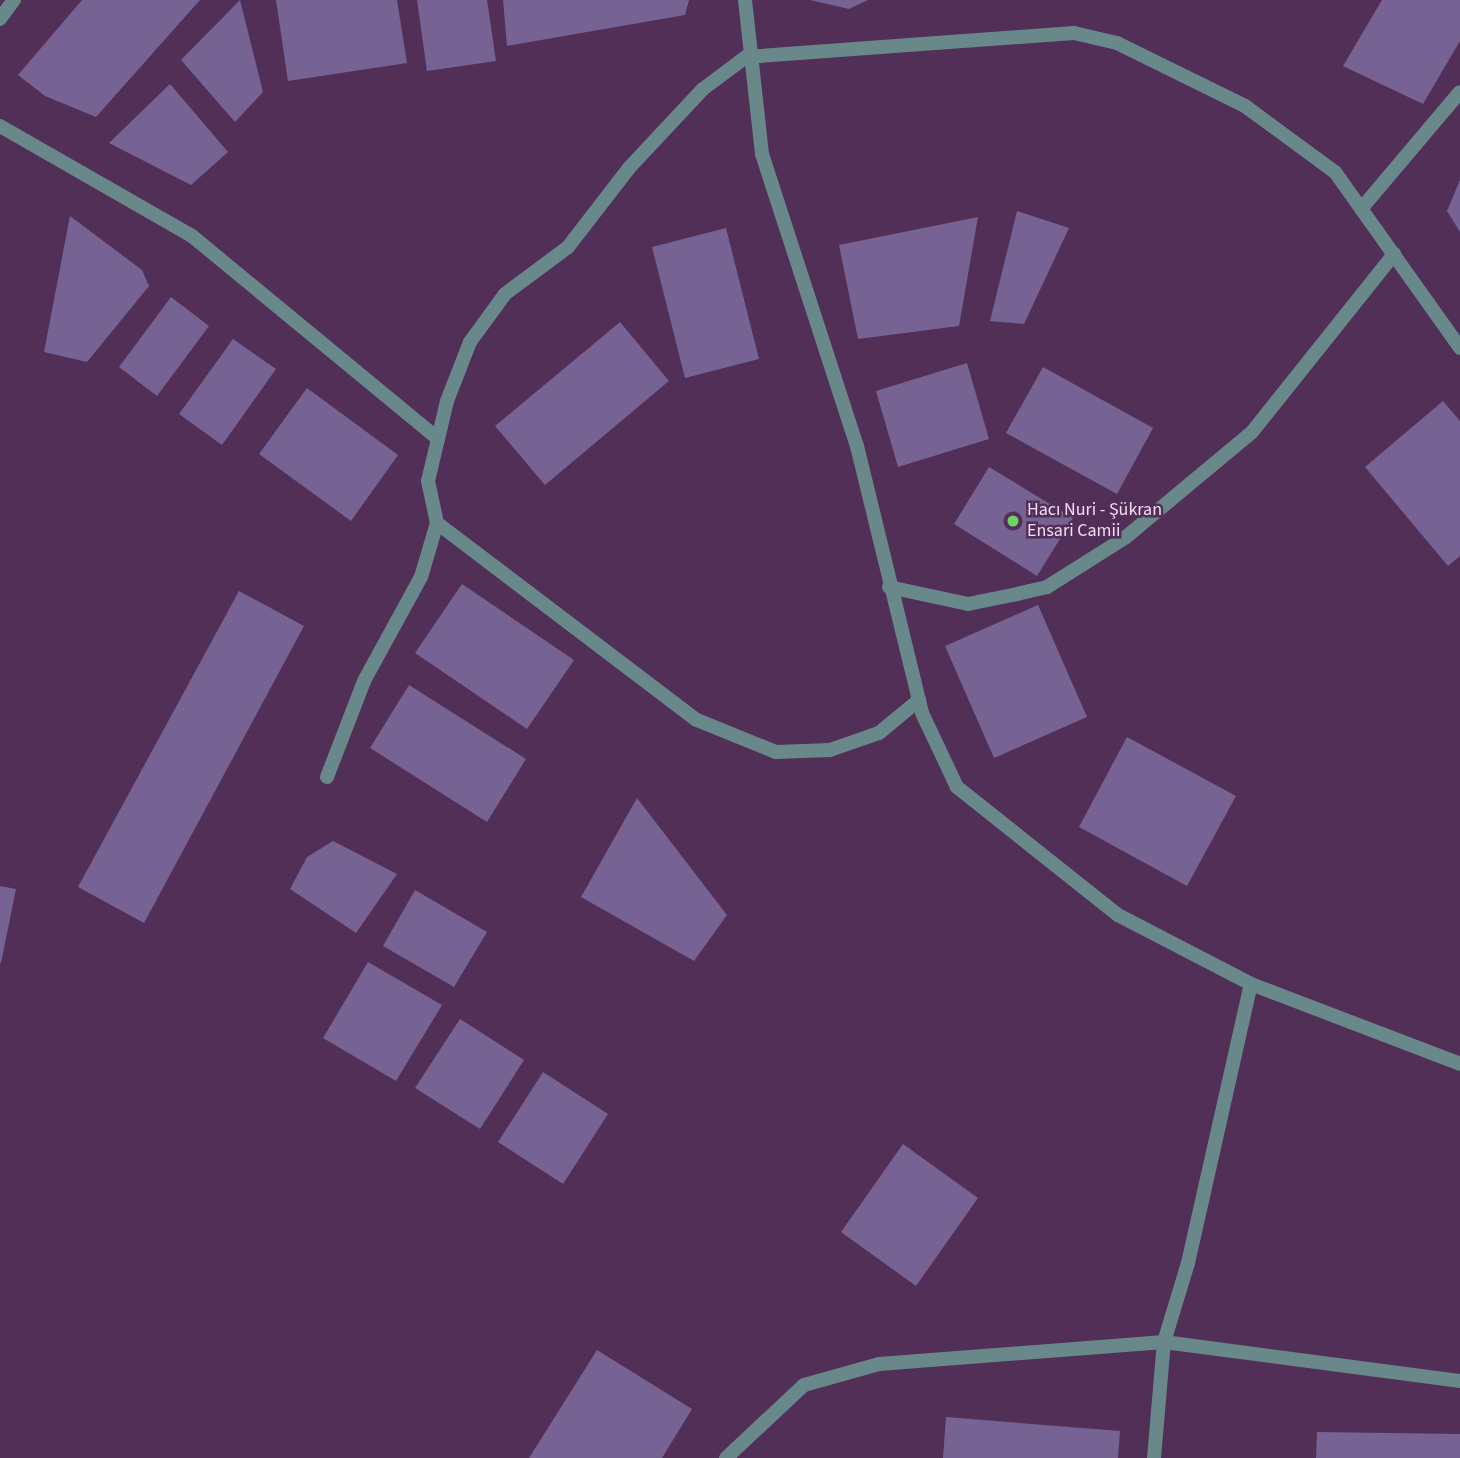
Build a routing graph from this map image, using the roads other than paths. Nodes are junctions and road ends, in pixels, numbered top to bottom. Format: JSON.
{"nodes":[{"id":1,"x":14,"y":0,"type":"edge"},
{"id":2,"x":745,"y":0,"type":"edge"},
{"id":3,"x":0,"y":19,"type":"edge"},
{"id":4,"x":746,"y":57,"type":"junction"},
{"id":5,"x":1460,"y":92,"type":"edge"},
{"id":6,"x":0,"y":126,"type":"edge"},
{"id":7,"x":1361,"y":209,"type":"junction"},
{"id":8,"x":1394,"y":254,"type":"junction"},
{"id":9,"x":1460,"y":348,"type":"edge"},
{"id":10,"x":438,"y":439,"type":"junction"},
{"id":11,"x":437,"y":523,"type":"junction"},
{"id":12,"x":889,"y":587,"type":"junction"},
{"id":13,"x":919,"y":700,"type":"junction"},
{"id":14,"x":327,"y":777,"type":"dead end"},
{"id":15,"x":1251,"y":984,"type":"junction"},
{"id":16,"x":1460,"y":1064,"type":"edge"},
{"id":17,"x":1164,"y":1342,"type":"junction"},
{"id":18,"x":1460,"y":1381,"type":"edge"},
{"id":19,"x":726,"y":1458,"type":"edge"},
{"id":20,"x":1154,"y":1458,"type":"edge"}],
"edges":[{"from":1,"to":3,"type":"street"},
{"from":2,"to":4,"type":"street"},
{"from":4,"to":7,"type":"street"},
{"from":4,"to":10,"type":"street"},
{"from":4,"to":12,"type":"street"},
{"from":5,"to":7,"type":"street"},
{"from":6,"to":10,"type":"street"},
{"from":7,"to":8,"type":"street"},
{"from":8,"to":9,"type":"street"},
{"from":8,"to":12,"type":"street"},
{"from":10,"to":11,"type":"street"},
{"from":11,"to":13,"type":"street"},
{"from":11,"to":14,"type":"street"},
{"from":12,"to":13,"type":"street"},
{"from":13,"to":15,"type":"street"},
{"from":15,"to":16,"type":"street"},
{"from":15,"to":17,"type":"street"},
{"from":17,"to":18,"type":"street"},
{"from":17,"to":19,"type":"street"},
{"from":17,"to":20,"type":"street"}]}
